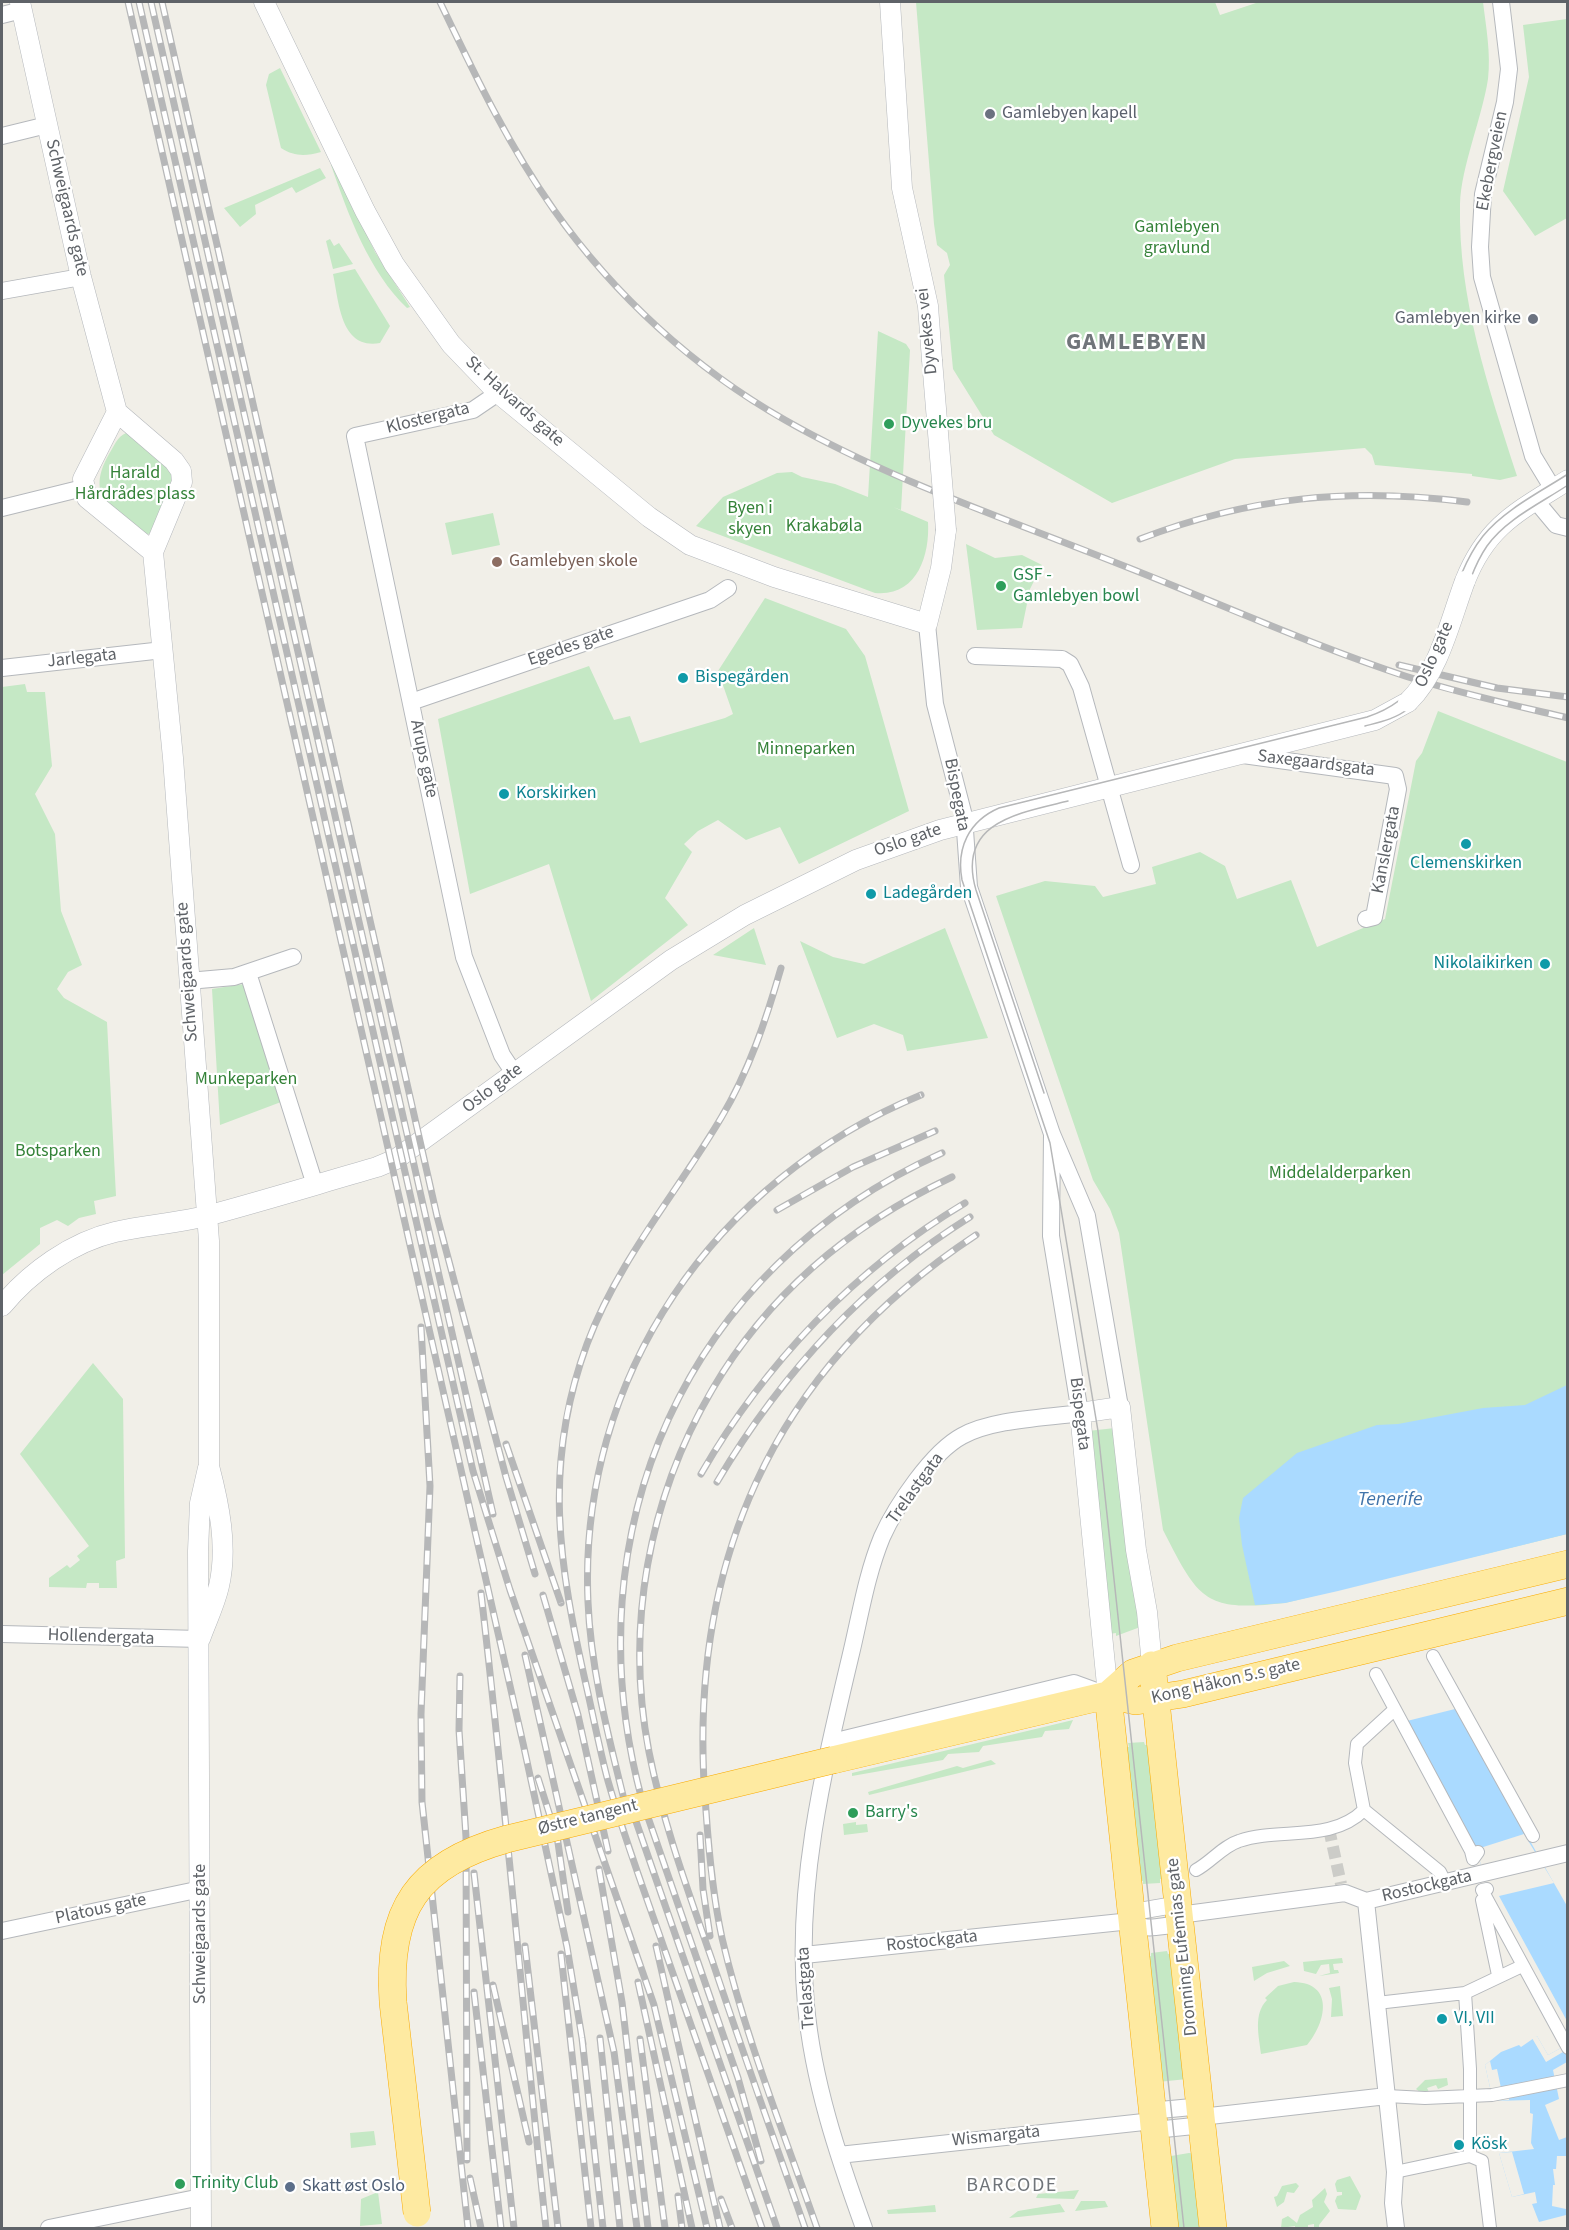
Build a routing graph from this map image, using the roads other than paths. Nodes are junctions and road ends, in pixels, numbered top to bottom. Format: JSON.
{"nodes":[{"id":1,"x":264,"y":2,"type":"edge"},
{"id":2,"x":890,"y":2,"type":"edge"},
{"id":3,"x":1501,"y":2,"type":"edge"},
{"id":4,"x":21,"y":6,"type":"edge"},
{"id":5,"x":2,"y":15,"type":"edge"},
{"id":6,"x":47,"y":125,"type":"junction"},
{"id":7,"x":2,"y":136,"type":"edge"},
{"id":8,"x":81,"y":278,"type":"junction"},
{"id":9,"x":2,"y":291,"type":"edge"},
{"id":10,"x":498,"y":393,"type":"junction"},
{"id":11,"x":117,"y":412,"type":"junction"},
{"id":12,"x":355,"y":436,"type":"joint"},
{"id":13,"x":1560,"y":485,"type":"edge"},
{"id":14,"x":83,"y":488,"type":"junction"},
{"id":15,"x":1536,"y":501,"type":"junction"},
{"id":16,"x":2,"y":508,"type":"edge"},
{"id":17,"x":1568,"y":528,"type":"edge"},
{"id":18,"x":153,"y":552,"type":"junction"},
{"id":19,"x":728,"y":588,"type":"dead end"},
{"id":20,"x":927,"y":624,"type":"junction"},
{"id":21,"x":163,"y":650,"type":"junction"},
{"id":22,"x":975,"y":656,"type":"dead end"},
{"id":23,"x":2,"y":668,"type":"edge"},
{"id":24,"x":411,"y":702,"type":"junction"},
{"id":25,"x":1236,"y":754,"type":"junction"},
{"id":26,"x":1395,"y":776,"type":"joint"},
{"id":27,"x":1108,"y":786,"type":"junction"},
{"id":28,"x":965,"y":823,"type":"junction"},
{"id":29,"x":1131,"y":865,"type":"dead end"},
{"id":30,"x":1366,"y":919,"type":"dead end"},
{"id":31,"x":293,"y":957,"type":"dead end"},
{"id":32,"x":248,"y":973,"type":"junction"},
{"id":33,"x":188,"y":981,"type":"junction"},
{"id":34,"x":514,"y":1073,"type":"junction"},
{"id":35,"x":1052,"y":1134,"type":"junction"},
{"id":36,"x":315,"y":1185,"type":"junction"},
{"id":37,"x":206,"y":1216,"type":"junction"},
{"id":38,"x":2,"y":1306,"type":"edge"},
{"id":39,"x":1120,"y":1407,"type":"junction"},
{"id":40,"x":1080,"y":1413,"type":"junction"},
{"id":41,"x":1568,"y":1564,"type":"edge"},
{"id":42,"x":1568,"y":1601,"type":"edge"},
{"id":43,"x":2,"y":1634,"type":"edge"},
{"id":44,"x":200,"y":1639,"type":"junction"},
{"id":45,"x":1432,"y":1656,"type":"dead end"},
{"id":46,"x":1152,"y":1665,"type":"junction"},
{"id":47,"x":1376,"y":1674,"type":"dead end"},
{"id":48,"x":1108,"y":1695,"type":"junction"},
{"id":49,"x":1155,"y":1700,"type":"junction"},
{"id":50,"x":1394,"y":1710,"type":"junction"},
{"id":51,"x":832,"y":1742,"type":"junction"},
{"id":52,"x":1364,"y":1810,"type":"junction"},
{"id":53,"x":1533,"y":1836,"type":"dead end"},
{"id":54,"x":1478,"y":1852,"type":"dead end"},
{"id":55,"x":1568,"y":1853,"type":"edge"},
{"id":56,"x":1196,"y":1870,"type":"dead end"},
{"id":57,"x":1445,"y":1882,"type":"junction"},
{"id":58,"x":201,"y":1889,"type":"junction"},
{"id":59,"x":1365,"y":1902,"type":"junction"},
{"id":60,"x":1179,"y":1915,"type":"junction"},
{"id":61,"x":1131,"y":1921,"type":"junction"},
{"id":62,"x":2,"y":1930,"type":"edge"},
{"id":63,"x":804,"y":1955,"type":"junction"},
{"id":64,"x":1522,"y":1966,"type":"junction"},
{"id":65,"x":1498,"y":1975,"type":"junction"},
{"id":66,"x":1465,"y":1993,"type":"junction"},
{"id":67,"x":1377,"y":2003,"type":"junction"},
{"id":68,"x":1568,"y":2048,"type":"edge"},
{"id":69,"x":1562,"y":2081,"type":"edge"},
{"id":70,"x":1387,"y":2096,"type":"junction"},
{"id":71,"x":1469,"y":2096,"type":"junction"},
{"id":72,"x":1201,"y":2117,"type":"junction"},
{"id":73,"x":1153,"y":2121,"type":"junction"},
{"id":74,"x":839,"y":2155,"type":"junction"},
{"id":75,"x":1470,"y":2156,"type":"junction"},
{"id":76,"x":1395,"y":2172,"type":"junction"},
{"id":77,"x":201,"y":2198,"type":"junction"},
{"id":78,"x":417,"y":2221,"type":"edge"},
{"id":79,"x":55,"y":2228,"type":"edge"},
{"id":80,"x":201,"y":2229,"type":"edge"},
{"id":81,"x":864,"y":2229,"type":"edge"},
{"id":82,"x":1165,"y":2229,"type":"edge"},
{"id":83,"x":1213,"y":2229,"type":"edge"},
{"id":84,"x":1396,"y":2229,"type":"edge"},
{"id":85,"x":1490,"y":2229,"type":"edge"}],
"edges":[{"from":1,"to":10,"type":"street","name":"St. Halvards gate"},
{"from":2,"to":20,"type":"street","name":"Dyvekes vei","bridge":true},
{"from":3,"to":13,"type":"street","name":"Ekebergveien"},
{"from":4,"to":5,"type":"street"},
{"from":4,"to":6,"type":"street","name":"Schweigaards gate"},
{"from":6,"to":7,"type":"street"},
{"from":6,"to":8,"type":"street","name":"Schweigaards gate"},
{"from":8,"to":9,"type":"street"},
{"from":8,"to":11,"type":"street","name":"Schweigaards gate"},
{"from":10,"to":12,"type":"street","name":"Klostergata"},
{"from":10,"to":20,"type":"street","name":"St. Halvards gate"},
{"from":11,"to":14,"type":"street"},
{"from":11,"to":18,"type":"street"},
{"from":12,"to":24,"type":"street","name":"Arups gate"},
{"from":13,"to":15,"type":"street","name":"Oslo gate"},
{"from":14,"to":16,"type":"street"},
{"from":14,"to":18,"type":"street"},
{"from":15,"to":17,"type":"street"},
{"from":15,"to":25,"type":"street","name":"Oslo gate","bridge":true},
{"from":18,"to":21,"type":"street","name":"Schweigaards gate"},
{"from":19,"to":24,"type":"street","name":"Egedes gate"},
{"from":20,"to":28,"type":"street","name":"Bispegata"},
{"from":21,"to":23,"type":"street","name":"Jarlegata"},
{"from":21,"to":33,"type":"street","name":"Schweigaards gate"},
{"from":22,"to":27,"type":"street"},
{"from":24,"to":34,"type":"street","name":"Arups gate"},
{"from":25,"to":26,"type":"street","name":"Saxegaardsgata"},
{"from":25,"to":27,"type":"street","name":"Oslo gate"},
{"from":26,"to":30,"type":"street","name":"Kanslergata"},
{"from":27,"to":28,"type":"street","name":"Oslo gate"},
{"from":27,"to":29,"type":"street"},
{"from":28,"to":34,"type":"street","name":"Oslo gate"},
{"from":28,"to":35,"type":"street","name":"Bispegata"},
{"from":31,"to":32,"type":"street"},
{"from":32,"to":33,"type":"street"},
{"from":32,"to":36,"type":"street"},
{"from":33,"to":37,"type":"street","name":"Schweigaards gate"},
{"from":34,"to":36,"type":"street","name":"Oslo gate"},
{"from":35,"to":39,"type":"street","name":"Bispegata"},
{"from":35,"to":40,"type":"street","name":"Bispegata"},
{"from":36,"to":37,"type":"street","name":"Oslo gate"},
{"from":37,"to":38,"type":"street","name":"Oslo gate"},
{"from":37,"to":44,"type":"street","name":"Schweigaards gate"},
{"from":39,"to":40,"type":"street","name":"Trelastgata"},
{"from":39,"to":46,"type":"street","name":"Bispegata"},
{"from":40,"to":48,"type":"street","name":"Bispegata"},
{"from":40,"to":51,"type":"street","name":"Trelastgata"},
{"from":41,"to":46,"type":"highway","name":"Kong Håkon 5.s gate"},
{"from":42,"to":49,"type":"highway","name":"Kong Håkon 5.s gate"},
{"from":43,"to":44,"type":"street","name":"Hollendergata"},
{"from":44,"to":58,"type":"street","name":"Schweigaards gate"},
{"from":45,"to":53,"type":"street"},
{"from":46,"to":48,"type":"highway","name":"Kong Håkon 5.s gate"},
{"from":46,"to":49,"type":"highway","name":"Dronning Eufemias gate"},
{"from":47,"to":50,"type":"street"},
{"from":48,"to":49,"type":"highway","name":"Kong Håkon 5.s gate"},
{"from":48,"to":51,"type":"street"},
{"from":48,"to":61,"type":"highway"},
{"from":48,"to":78,"type":"highway","name":"Østre tangent","bridge":true},
{"from":49,"to":60,"type":"highway","name":"Dronning Eufemias gate"},
{"from":50,"to":52,"type":"street"},
{"from":50,"to":54,"type":"street"},
{"from":51,"to":63,"type":"street","name":"Trelastgata"},
{"from":52,"to":56,"type":"street"},
{"from":52,"to":57,"type":"street"},
{"from":55,"to":57,"type":"street","name":"Rostockgata"},
{"from":57,"to":59,"type":"street","name":"Rostockgata"},
{"from":58,"to":62,"type":"street","name":"Platous gate"},
{"from":58,"to":77,"type":"street","name":"Schweigaards gate"},
{"from":59,"to":60,"type":"street","name":"Rostockgata"},
{"from":59,"to":67,"type":"street"},
{"from":60,"to":61,"type":"street","name":"Rostockgata"},
{"from":60,"to":72,"type":"highway","name":"Dronning Eufemias gate"},
{"from":61,"to":63,"type":"street","name":"Rostockgata"},
{"from":61,"to":73,"type":"highway"},
{"from":63,"to":74,"type":"street","name":"Trelastgata"},
{"from":64,"to":65,"type":"street"},
{"from":64,"to":65,"type":"street"},
{"from":64,"to":68,"type":"street"},
{"from":65,"to":66,"type":"street"},
{"from":66,"to":67,"type":"street"},
{"from":66,"to":71,"type":"street"},
{"from":67,"to":70,"type":"street"},
{"from":69,"to":71,"type":"street"},
{"from":70,"to":71,"type":"street"},
{"from":70,"to":72,"type":"street","name":"Wismargata"},
{"from":70,"to":76,"type":"street"},
{"from":71,"to":75,"type":"street"},
{"from":72,"to":73,"type":"street","name":"Wismargata"},
{"from":72,"to":83,"type":"highway","name":"Dronning Eufemias gate"},
{"from":73,"to":74,"type":"street","name":"Wismargata"},
{"from":73,"to":82,"type":"highway"},
{"from":74,"to":81,"type":"street","name":"Trelastgata"},
{"from":75,"to":76,"type":"street"},
{"from":75,"to":85,"type":"street"},
{"from":76,"to":84,"type":"street"},
{"from":77,"to":79,"type":"street"},
{"from":77,"to":80,"type":"street","name":"Schweigaards gate"}]}
